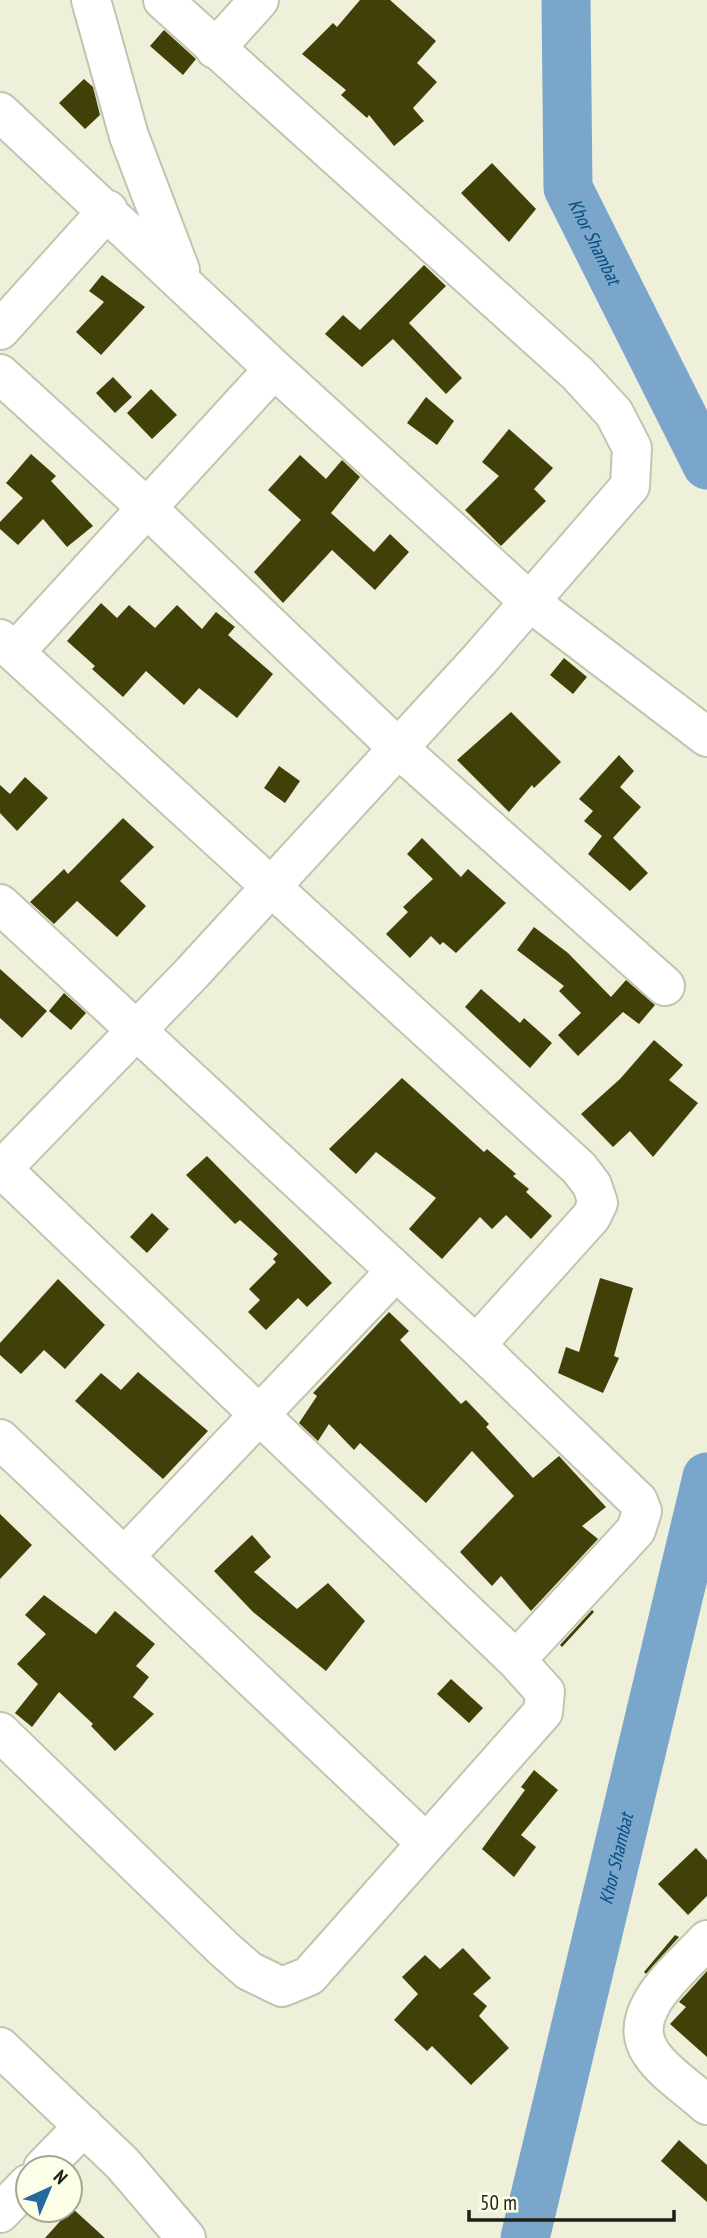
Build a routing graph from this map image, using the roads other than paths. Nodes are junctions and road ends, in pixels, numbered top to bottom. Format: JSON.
{"nodes":[{"id":1,"x":91,"y":0,"type":"edge"},
{"id":2,"x":163,"y":0,"type":"edge"},
{"id":3,"x":259,"y":0,"type":"edge"},
{"id":4,"x":215,"y":49,"type":"junction"},
{"id":5,"x":0,"y":112,"type":"edge"},
{"id":6,"x":107,"y":210,"type":"junction"},
{"id":7,"x":185,"y":284,"type":"junction"},
{"id":8,"x":0,"y":330,"type":"edge"},
{"id":9,"x":274,"y":369,"type":"junction"},
{"id":10,"x":0,"y":374,"type":"edge"},
{"id":11,"x":148,"y":509,"type":"junction"},
{"id":12,"x":530,"y":602,"type":"junction"},
{"id":13,"x":8,"y":645,"type":"edge"},
{"id":14,"x":707,"y":737,"type":"edge"},
{"id":15,"x":397,"y":747,"type":"junction"},
{"id":16,"x":270,"y":888,"type":"junction"},
{"id":17,"x":0,"y":904,"type":"edge"},
{"id":18,"x":665,"y":986,"type":"dead end"},
{"id":19,"x":136,"y":1030,"type":"junction"},
{"id":20,"x":1,"y":1169,"type":"edge"},
{"id":21,"x":395,"y":1272,"type":"junction"},
{"id":22,"x":476,"y":1345,"type":"junction"},
{"id":23,"x":258,"y":1415,"type":"junction"},
{"id":24,"x":0,"y":1439,"type":"edge"},
{"id":25,"x":124,"y":1557,"type":"junction"},
{"id":26,"x":516,"y":1660,"type":"junction"},
{"id":27,"x":0,"y":1732,"type":"edge"},
{"id":28,"x":426,"y":1843,"type":"junction"},
{"id":29,"x":707,"y":1940,"type":"edge"},
{"id":30,"x":0,"y":2047,"type":"edge"},
{"id":31,"x":707,"y":2105,"type":"edge"},
{"id":32,"x":84,"y":2126,"type":"junction"},
{"id":33,"x":57,"y":2154,"type":"edge"},
{"id":34,"x":14,"y":2198,"type":"edge"},
{"id":35,"x":0,"y":2213,"type":"edge"},
{"id":36,"x":186,"y":2238,"type":"edge"}],
"edges":[{"from":1,"to":7,"type":"street"},
{"from":2,"to":4,"type":"street"},
{"from":3,"to":4,"type":"street"},
{"from":4,"to":12,"type":"street"},
{"from":5,"to":6,"type":"street"},
{"from":6,"to":7,"type":"street"},
{"from":6,"to":8,"type":"street"},
{"from":7,"to":9,"type":"street"},
{"from":9,"to":11,"type":"street"},
{"from":9,"to":12,"type":"street"},
{"from":10,"to":11,"type":"street"},
{"from":11,"to":13,"type":"street"},
{"from":11,"to":15,"type":"street"},
{"from":12,"to":14,"type":"street"},
{"from":12,"to":15,"type":"street"},
{"from":13,"to":16,"type":"street"},
{"from":15,"to":16,"type":"street"},
{"from":15,"to":18,"type":"street"},
{"from":16,"to":19,"type":"street"},
{"from":16,"to":22,"type":"street"},
{"from":17,"to":19,"type":"street"},
{"from":19,"to":20,"type":"street"},
{"from":19,"to":21,"type":"street"},
{"from":20,"to":23,"type":"street"},
{"from":21,"to":22,"type":"street"},
{"from":21,"to":23,"type":"street"},
{"from":22,"to":26,"type":"street"},
{"from":23,"to":25,"type":"street"},
{"from":23,"to":26,"type":"street"},
{"from":24,"to":25,"type":"street"},
{"from":25,"to":28,"type":"street"},
{"from":26,"to":28,"type":"street"},
{"from":27,"to":28,"type":"street"},
{"from":29,"to":31,"type":"street"},
{"from":30,"to":32,"type":"street"},
{"from":32,"to":33,"type":"street"},
{"from":32,"to":36,"type":"street"},
{"from":34,"to":35,"type":"street"}]}
